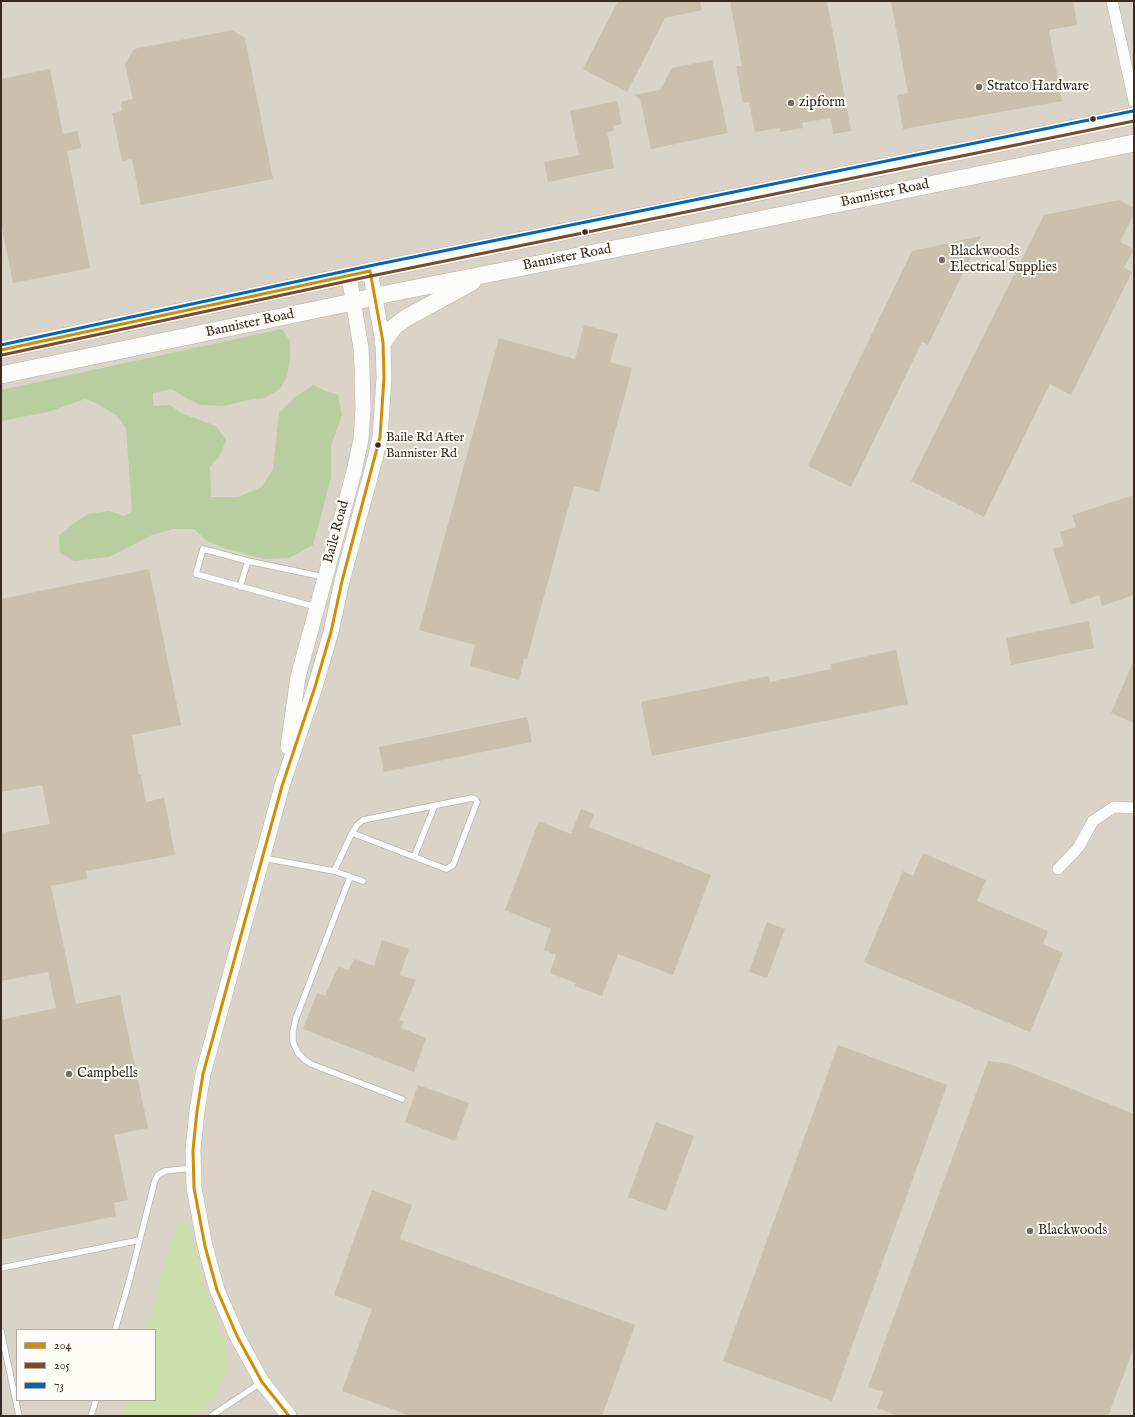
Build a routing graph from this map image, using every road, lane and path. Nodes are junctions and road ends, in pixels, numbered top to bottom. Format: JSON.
{"nodes":[{"id":1,"x":1112,"y":1,"type":"edge"},
{"id":2,"x":1134,"y":101,"type":"edge"},
{"id":3,"x":1134,"y":116,"type":"edge"},
{"id":4,"x":1134,"y":143,"type":"edge"},
{"id":5,"x":370,"y":271,"type":"junction"},
{"id":6,"x":486,"y":274,"type":"junction"},
{"id":7,"x":349,"y":276,"type":"junction"},
{"id":8,"x":376,"y":296,"type":"junction"},
{"id":9,"x":352,"y":302,"type":"junction"},
{"id":10,"x":322,"y":325,"type":"dead end"},
{"id":11,"x":384,"y":342,"type":"junction"},
{"id":12,"x":349,"y":348,"type":"dead end"},
{"id":13,"x":1,"y":350,"type":"edge"},
{"id":14,"x":1,"y":375,"type":"edge"},
{"id":15,"x":248,"y":561,"type":"junction"},
{"id":16,"x":325,"y":577,"type":"junction"},
{"id":17,"x":342,"y":582,"type":"junction"},
{"id":18,"x":240,"y":587,"type":"junction"},
{"id":19,"x":316,"y":607,"type":"junction"},
{"id":20,"x":335,"y":611,"type":"junction"},
{"id":21,"x":277,"y":719,"type":"dead end"},
{"id":22,"x":282,"y":786,"type":"junction"},
{"id":23,"x":435,"y":805,"type":"junction"},
{"id":24,"x":1134,"y":808,"type":"edge"},
{"id":25,"x":258,"y":818,"type":"dead end"},
{"id":26,"x":352,"y":833,"type":"junction"},
{"id":27,"x":414,"y":857,"type":"junction"},
{"id":28,"x":262,"y":858,"type":"junction"},
{"id":29,"x":1058,"y":869,"type":"dead end"},
{"id":30,"x":334,"y":871,"type":"junction"},
{"id":31,"x":350,"y":877,"type":"junction"},
{"id":32,"x":363,"y":881,"type":"dead end"},
{"id":33,"x":402,"y":1099,"type":"dead end"},
{"id":34,"x":194,"y":1168,"type":"junction"},
{"id":35,"x":140,"y":1240,"type":"junction"},
{"id":36,"x":1,"y":1268,"type":"edge"},
{"id":37,"x":115,"y":1329,"type":"edge"},
{"id":38,"x":1,"y":1331,"type":"edge"},
{"id":39,"x":253,"y":1340,"type":"dead end"},
{"id":40,"x":268,"y":1379,"type":"junction"},
{"id":41,"x":96,"y":1401,"type":"edge"},
{"id":42,"x":19,"y":1416,"type":"edge"},
{"id":43,"x":91,"y":1416,"type":"edge"},
{"id":44,"x":211,"y":1416,"type":"edge"},
{"id":45,"x":289,"y":1416,"type":"edge"}],
"edges":[{"from":1,"to":2,"type":"street"},
{"from":3,"to":5,"type":"main road","name":"Bannister Road"},
{"from":4,"to":6,"type":"main road","name":"Bannister Road"},
{"from":5,"to":7,"type":"main road","name":"Bannister Road"},
{"from":5,"to":8,"type":"street","name":"Baile Road"},
{"from":6,"to":8,"type":"main road","name":"Bannister Road"},
{"from":6,"to":11,"type":"main road"},
{"from":7,"to":9,"type":"street","name":"Baile Road"},
{"from":7,"to":13,"type":"main road","name":"Bannister Road"},
{"from":8,"to":9,"type":"main road","name":"Bannister Road"},
{"from":8,"to":11,"type":"street","name":"Baile Road"},
{"from":9,"to":14,"type":"main road","name":"Bannister Road"},
{"from":9,"to":16,"type":"street","name":"Baile Road"},
{"from":10,"to":12,"type":"path"},
{"from":11,"to":17,"type":"street","name":"Baile Road"},
{"from":15,"to":16,"type":"lane"},
{"from":15,"to":18,"type":"lane"},
{"from":15,"to":18,"type":"lane"},
{"from":16,"to":17,"type":"street"},
{"from":16,"to":19,"type":"street","name":"Baile Road"},
{"from":17,"to":20,"type":"street","name":"Baile Road"},
{"from":18,"to":19,"type":"lane"},
{"from":19,"to":20,"type":"street"},
{"from":19,"to":22,"type":"street","name":"Baile Road"},
{"from":20,"to":22,"type":"street","name":"Baile Road"},
{"from":21,"to":25,"type":"path"},
{"from":22,"to":28,"type":"street","name":"Baile Road"},
{"from":23,"to":26,"type":"lane"},
{"from":23,"to":27,"type":"lane"},
{"from":23,"to":27,"type":"lane"},
{"from":24,"to":29,"type":"street"},
{"from":26,"to":27,"type":"lane"},
{"from":26,"to":30,"type":"lane"},
{"from":28,"to":30,"type":"lane"},
{"from":28,"to":34,"type":"street","name":"Baile Road"},
{"from":30,"to":31,"type":"lane"},
{"from":31,"to":32,"type":"lane"},
{"from":31,"to":33,"type":"lane"},
{"from":34,"to":35,"type":"lane"},
{"from":34,"to":40,"type":"street","name":"Baile Road"},
{"from":35,"to":36,"type":"lane"},
{"from":35,"to":37,"type":"lane"},
{"from":38,"to":42,"type":"lane"},
{"from":39,"to":40,"type":"path"},
{"from":40,"to":44,"type":"lane"},
{"from":40,"to":45,"type":"street","name":"Baile Road"},
{"from":41,"to":43,"type":"lane"}]}
